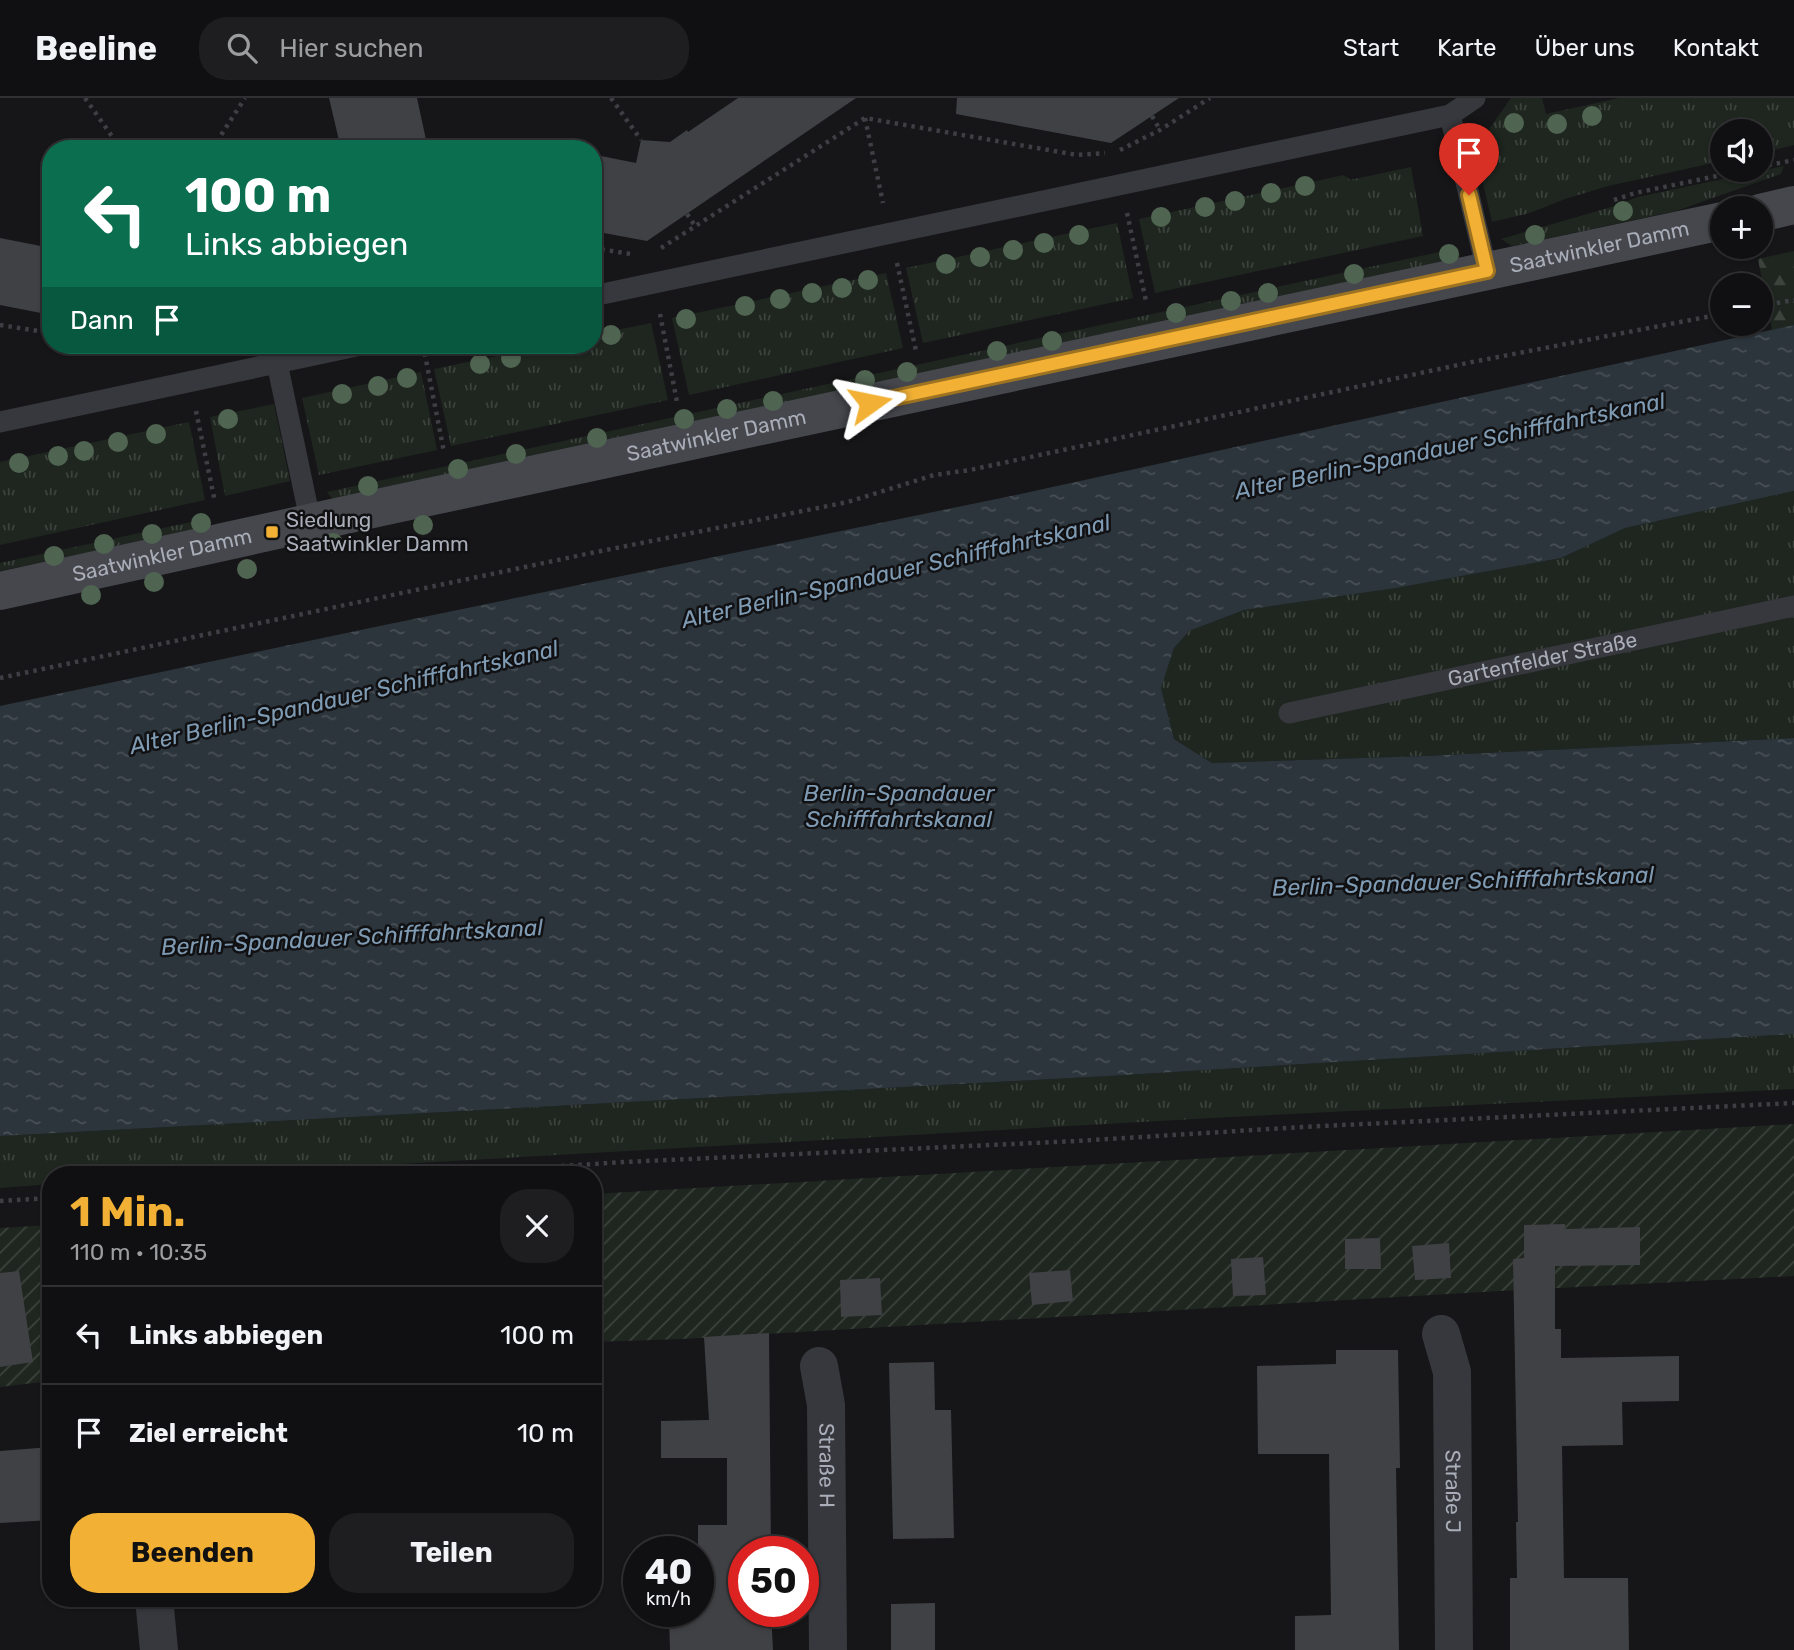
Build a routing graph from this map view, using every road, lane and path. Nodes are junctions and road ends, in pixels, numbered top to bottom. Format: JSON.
{"nodes":[{"id":1,"x":85,"y":98,"type":"edge"},
{"id":2,"x":245,"y":98,"type":"edge"},
{"id":3,"x":611,"y":98,"type":"edge"},
{"id":4,"x":1210,"y":98,"type":"edge"},
{"id":5,"x":1475,"y":98,"type":"edge"},
{"id":6,"x":1450,"y":115,"type":"junction"},
{"id":7,"x":1152,"y":116,"type":"dead end"},
{"id":8,"x":1160,"y":131,"type":"junction"},
{"id":9,"x":115,"y":140,"type":"edge"},
{"id":10,"x":218,"y":140,"type":"edge"},
{"id":11,"x":640,"y":140,"type":"dead end"},
{"id":12,"x":1794,"y":159,"type":"edge"},
{"id":13,"x":1773,"y":164,"type":"edge"},
{"id":14,"x":1121,"y":185,"type":"junction"},
{"id":15,"x":1794,"y":205,"type":"edge"},
{"id":16,"x":1773,"y":210,"type":"edge"},
{"id":17,"x":687,"y":214,"type":"dead end"},
{"id":18,"x":1710,"y":224,"type":"edge"},
{"id":19,"x":695,"y":226,"type":"junction"},
{"id":20,"x":602,"y":249,"type":"edge"},
{"id":21,"x":648,"y":257,"type":"junction"},
{"id":22,"x":1487,"y":271,"type":"junction"},
{"id":23,"x":654,"y":283,"type":"junction"},
{"id":24,"x":602,"y":294,"type":"edge"},
{"id":25,"x":1794,"y":300,"type":"edge"},
{"id":26,"x":1146,"y":301,"type":"dead end"},
{"id":27,"x":1773,"y":304,"type":"edge"},
{"id":28,"x":1710,"y":316,"type":"edge"},
{"id":29,"x":0,"y":325,"type":"edge"},
{"id":30,"x":42,"y":332,"type":"edge"},
{"id":31,"x":178,"y":354,"type":"edge"},
{"id":32,"x":318,"y":354,"type":"edge"},
{"id":33,"x":425,"y":354,"type":"edge"},
{"id":34,"x":276,"y":363,"type":"junction"},
{"id":35,"x":189,"y":380,"type":"junction"},
{"id":36,"x":677,"y":402,"type":"dead end"},
{"id":37,"x":0,"y":422,"type":"edge"},
{"id":38,"x":444,"y":453,"type":"dead end"},
{"id":39,"x":217,"y":511,"type":"dead end"},
{"id":40,"x":311,"y":524,"type":"junction"},
{"id":41,"x":0,"y":591,"type":"edge"},
{"id":42,"x":1794,"y":606,"type":"edge"},
{"id":43,"x":0,"y":678,"type":"edge"},
{"id":44,"x":1289,"y":713,"type":"dead end"},
{"id":45,"x":1794,"y":1103,"type":"edge"},
{"id":46,"x":568,"y":1166,"type":"edge"},
{"id":47,"x":42,"y":1199,"type":"edge"},
{"id":48,"x":0,"y":1201,"type":"edge"},
{"id":49,"x":1441,"y":1334,"type":"dead end"},
{"id":50,"x":818,"y":1366,"type":"dead end"},
{"id":51,"x":155,"y":1607,"type":"edge"},
{"id":52,"x":159,"y":1650,"type":"edge"},
{"id":53,"x":828,"y":1650,"type":"edge"},
{"id":54,"x":1454,"y":1650,"type":"edge"}],
"edges":[{"from":1,"to":9,"type":"path"},
{"from":2,"to":10,"type":"path"},
{"from":3,"to":11,"type":"path"},
{"from":4,"to":8,"type":"path"},
{"from":5,"to":6,"type":"lane"},
{"from":6,"to":14,"type":"lane"},
{"from":6,"to":22,"type":"lane"},
{"from":7,"to":8,"type":"path"},
{"from":8,"to":19,"type":"path"},
{"from":12,"to":13,"type":"path"},
{"from":14,"to":23,"type":"lane"},
{"from":14,"to":26,"type":"path"},
{"from":15,"to":16,"type":"main road"},
{"from":17,"to":19,"type":"path"},
{"from":18,"to":22,"type":"main road","name":"Saatwinkler Damm"},
{"from":19,"to":21,"type":"path"},
{"from":20,"to":21,"type":"path"},
{"from":21,"to":23,"type":"path"},
{"from":22,"to":40,"type":"main road","name":"Saatwinkler Damm"},
{"from":23,"to":24,"type":"lane"},
{"from":23,"to":36,"type":"path"},
{"from":25,"to":27,"type":"path"},
{"from":28,"to":43,"type":"path"},
{"from":29,"to":30,"type":"path"},
{"from":31,"to":35,"type":"path"},
{"from":32,"to":34,"type":"lane"},
{"from":33,"to":38,"type":"path"},
{"from":34,"to":35,"type":"lane"},
{"from":34,"to":40,"type":"lane"},
{"from":35,"to":37,"type":"lane"},
{"from":35,"to":39,"type":"path"},
{"from":40,"to":41,"type":"main road","name":"Saatwinkler Damm"},
{"from":42,"to":44,"type":"lane","name":"Gartenfelder Straße"},
{"from":45,"to":46,"type":"path"},
{"from":47,"to":48,"type":"path"},
{"from":49,"to":54,"type":"street","name":"Straße J"},
{"from":50,"to":53,"type":"street","name":"Straße H"},
{"from":51,"to":52,"type":"street"}]}
